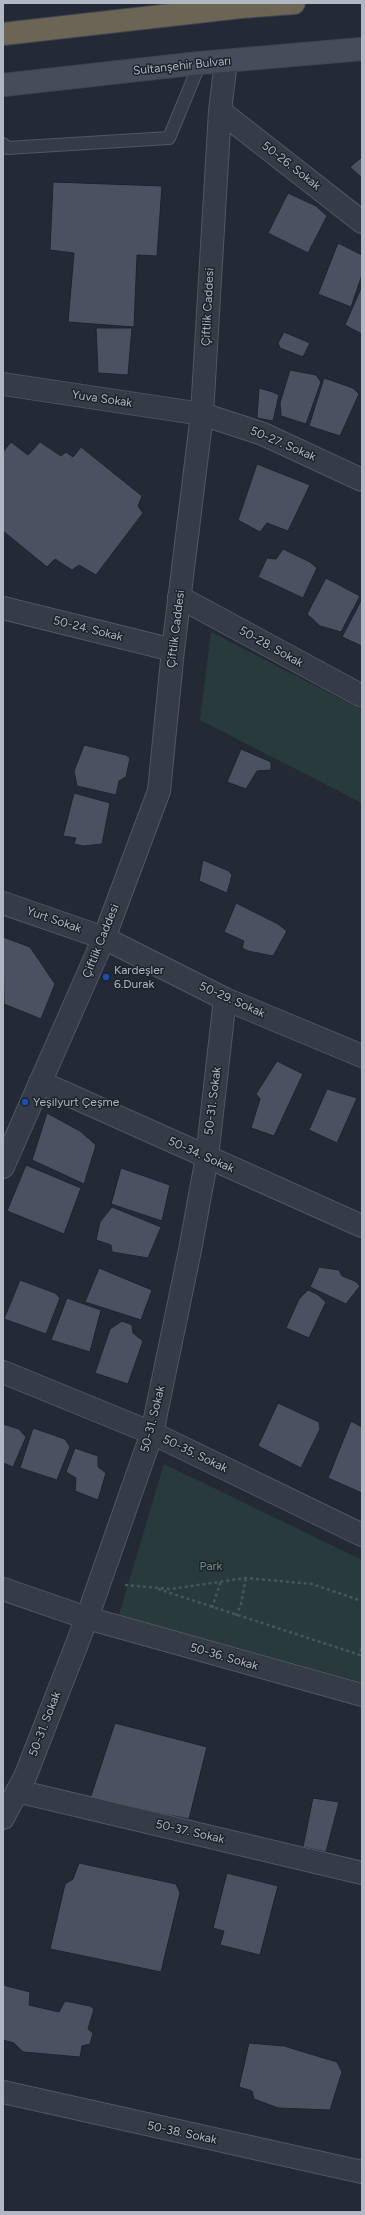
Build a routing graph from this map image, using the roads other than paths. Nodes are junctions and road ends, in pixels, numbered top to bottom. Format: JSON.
{"nodes":[{"id":1,"x":294,"y":3,"type":"edge"},
{"id":2,"x":3,"y":34,"type":"edge"},
{"id":3,"x":362,"y":49,"type":"edge"},
{"id":4,"x":226,"y":61,"type":"junction"},
{"id":5,"x":200,"y":64,"type":"junction"},
{"id":6,"x":3,"y":85,"type":"edge"},
{"id":7,"x":220,"y":111,"type":"junction"},
{"id":8,"x":3,"y":144,"type":"edge"},
{"id":9,"x":362,"y":222,"type":"edge"},
{"id":10,"x":3,"y":384,"type":"edge"},
{"id":11,"x":202,"y":414,"type":"junction"},
{"id":12,"x":362,"y":480,"type":"edge"},
{"id":13,"x":180,"y":597,"type":"junction"},
{"id":14,"x":3,"y":608,"type":"edge"},
{"id":15,"x":173,"y":650,"type":"junction"},
{"id":16,"x":362,"y":696,"type":"edge"},
{"id":17,"x":3,"y":903,"type":"edge"},
{"id":18,"x":104,"y":938,"type":"junction"},
{"id":19,"x":225,"y":999,"type":"junction"},
{"id":20,"x":362,"y":1056,"type":"edge"},
{"id":21,"x":40,"y":1082,"type":"junction"},
{"id":22,"x":207,"y":1157,"type":"junction"},
{"id":23,"x":3,"y":1167,"type":"edge"},
{"id":24,"x":362,"y":1226,"type":"edge"},
{"id":25,"x":3,"y":1372,"type":"edge"},
{"id":26,"x":152,"y":1433,"type":"junction"},
{"id":27,"x":362,"y":1535,"type":"edge"},
{"id":28,"x":3,"y":1589,"type":"edge"},
{"id":29,"x":87,"y":1618,"type":"junction"},
{"id":30,"x":362,"y":1695,"type":"edge"},
{"id":31,"x":17,"y":1791,"type":"junction"},
{"id":32,"x":3,"y":1818,"type":"edge"},
{"id":33,"x":362,"y":1873,"type":"edge"},
{"id":34,"x":3,"y":2092,"type":"edge"},
{"id":35,"x":362,"y":2172,"type":"edge"}],
"edges":[{"from":1,"to":2,"type":"highway"},
{"from":3,"to":4,"type":"street","name":"Sultanşehir Bulvarı"},
{"from":4,"to":5,"type":"street","name":"Sultanşehir Bulvarı"},
{"from":4,"to":7,"type":"street","name":"Çiftlik Caddesi"},
{"from":5,"to":6,"type":"street","name":"Sultanşehir Bulvarı"},
{"from":5,"to":8,"type":"lane"},
{"from":7,"to":9,"type":"street","name":"50-26. Sokak"},
{"from":7,"to":11,"type":"street","name":"Çiftlik Caddesi"},
{"from":10,"to":11,"type":"street","name":"Yuva Sokak"},
{"from":11,"to":12,"type":"street","name":"50-27. Sokak"},
{"from":11,"to":13,"type":"street","name":"Çiftlik Caddesi"},
{"from":13,"to":15,"type":"street","name":"Çiftlik Caddesi"},
{"from":13,"to":16,"type":"street","name":"50-28. Sokak"},
{"from":14,"to":15,"type":"street","name":"50-24. Sokak"},
{"from":15,"to":18,"type":"street","name":"Çiftlik Caddesi"},
{"from":17,"to":18,"type":"street","name":"Yurt Sokak"},
{"from":18,"to":19,"type":"street","name":"50-29. Sokak"},
{"from":18,"to":21,"type":"street","name":"Çiftlik Caddesi"},
{"from":19,"to":20,"type":"street","name":"50-29. Sokak"},
{"from":19,"to":22,"type":"street","name":"50-31. Sokak"},
{"from":21,"to":22,"type":"street","name":"50-34. Sokak"},
{"from":21,"to":23,"type":"street","name":"Çiftlik Caddesi"},
{"from":22,"to":24,"type":"street","name":"50-34. Sokak"},
{"from":22,"to":26,"type":"street","name":"50-31. Sokak"},
{"from":25,"to":26,"type":"street","name":"50-35. Sokak"},
{"from":26,"to":27,"type":"street","name":"50-35. Sokak"},
{"from":26,"to":29,"type":"street","name":"50-31. Sokak"},
{"from":28,"to":29,"type":"street","name":"50-36. Sokak"},
{"from":29,"to":30,"type":"street","name":"50-36. Sokak"},
{"from":29,"to":31,"type":"street","name":"50-31. Sokak"},
{"from":31,"to":32,"type":"street","name":"50-31. Sokak"},
{"from":31,"to":33,"type":"street","name":"50-37. Sokak"},
{"from":34,"to":35,"type":"street","name":"50-38. Sokak"}]}
